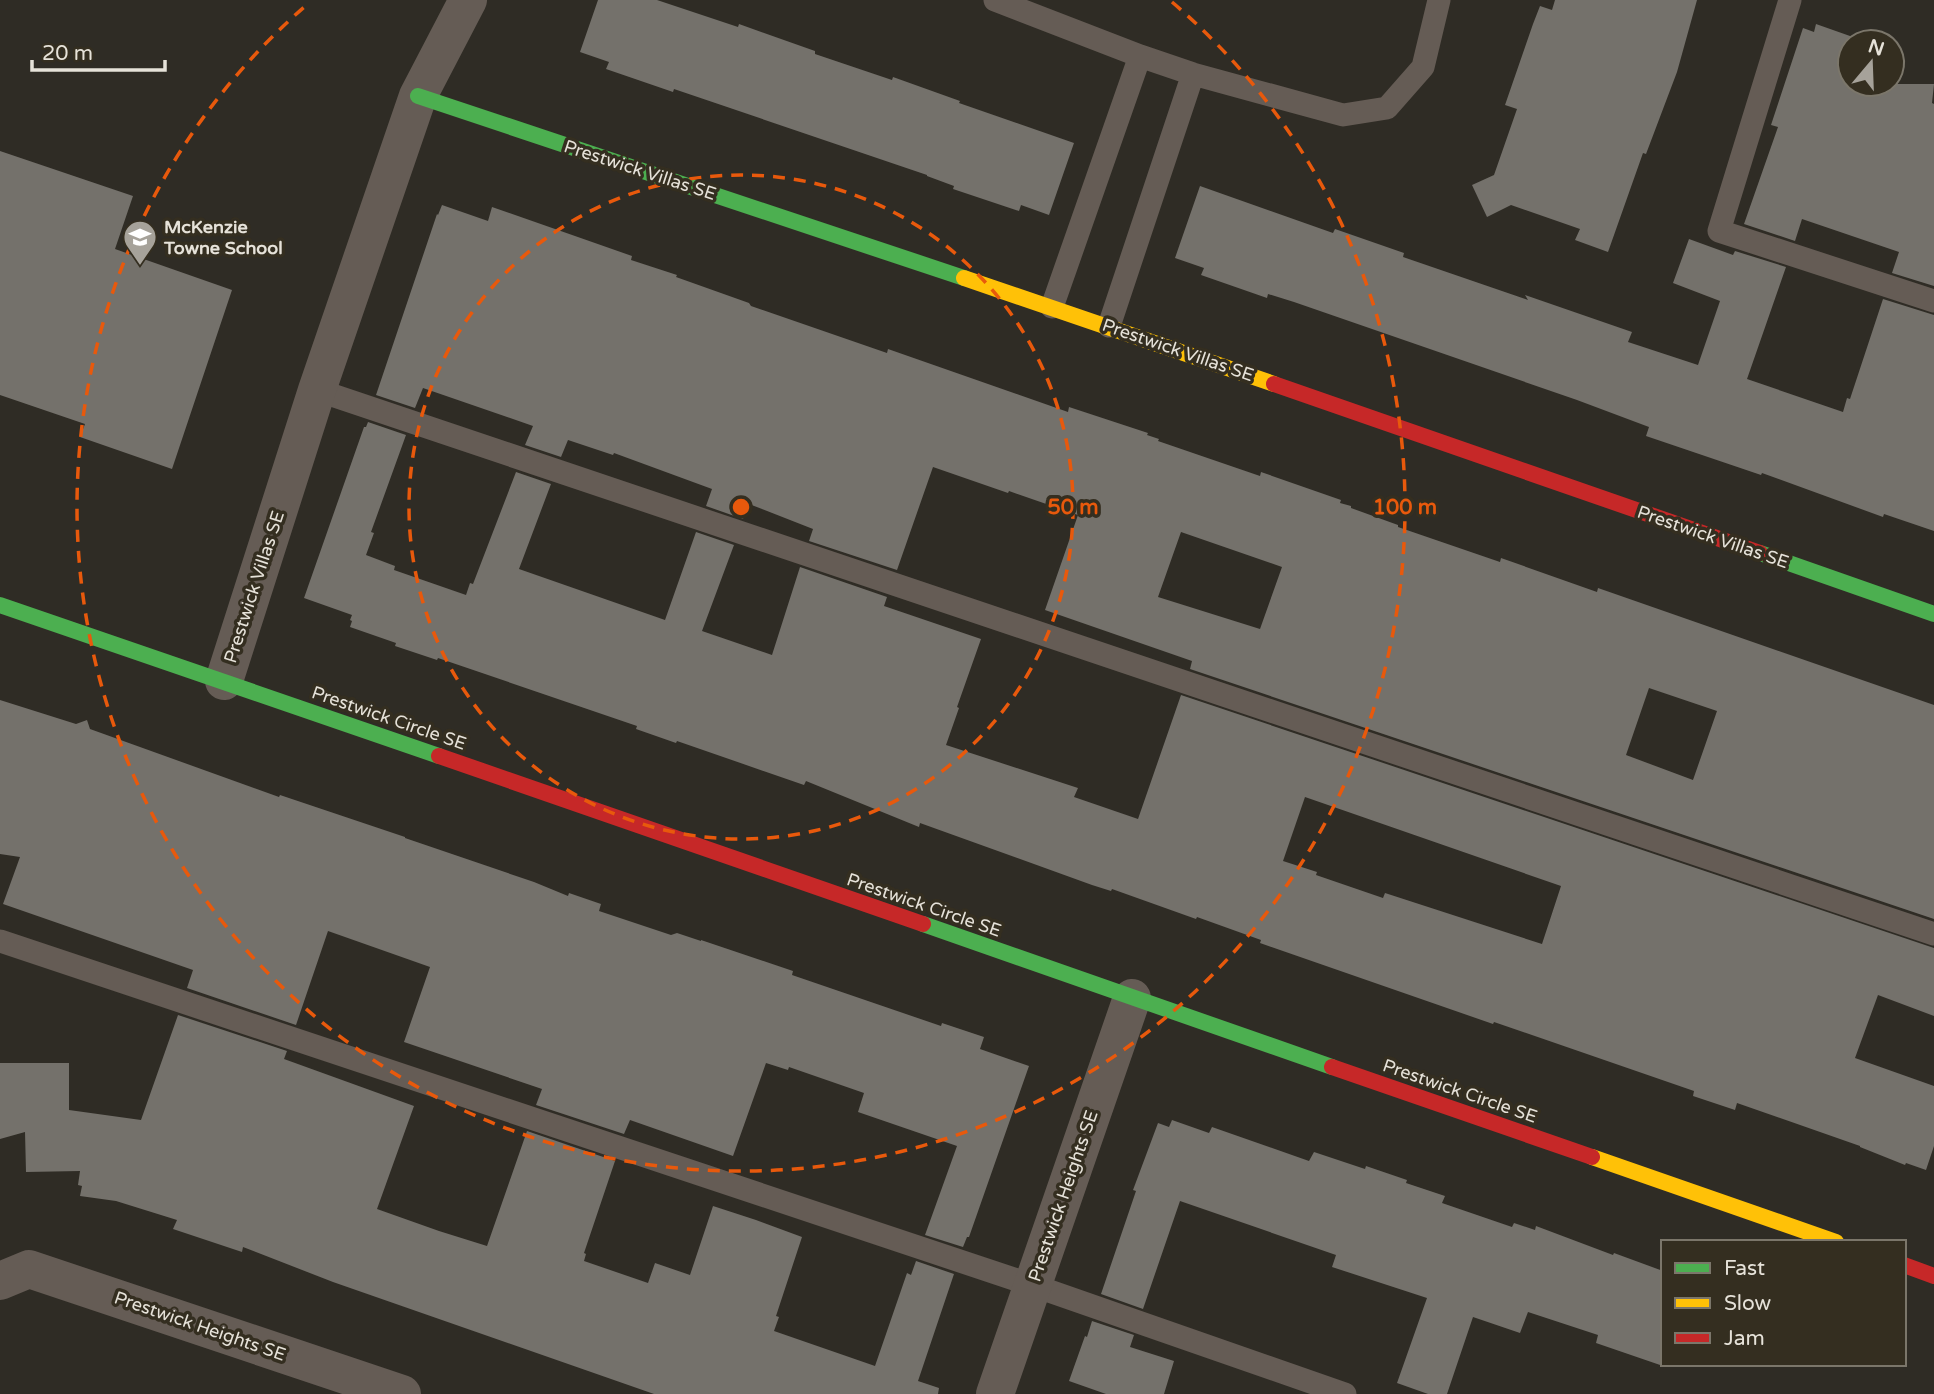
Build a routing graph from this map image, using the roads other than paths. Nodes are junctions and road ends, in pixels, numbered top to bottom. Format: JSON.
{"nodes":[{"id":1,"x":468,"y":0,"type":"edge"},
{"id":2,"x":995,"y":0,"type":"edge"},
{"id":3,"x":1439,"y":0,"type":"edge"},
{"id":4,"x":1790,"y":0,"type":"edge"},
{"id":5,"x":1140,"y":56,"type":"junction"},
{"id":6,"x":1193,"y":74,"type":"junction"},
{"id":7,"x":418,"y":96,"type":"junction"},
{"id":8,"x":1934,"y":301,"type":"edge"},
{"id":9,"x":1052,"y":307,"type":"junction"},
{"id":10,"x":1109,"y":326,"type":"junction"},
{"id":11,"x":317,"y":390,"type":"junction"},
{"id":12,"x":0,"y":605,"type":"edge"},
{"id":13,"x":1934,"y":614,"type":"edge"},
{"id":14,"x":225,"y":681,"type":"junction"},
{"id":15,"x":1934,"y":934,"type":"edge"},
{"id":16,"x":0,"y":941,"type":"edge"},
{"id":17,"x":1132,"y":998,"type":"junction"},
{"id":18,"x":1830,"y":1240,"type":"edge"},
{"id":19,"x":1906,"y":1266,"type":"edge"},
{"id":20,"x":1934,"y":1276,"type":"edge"},
{"id":21,"x":0,"y":1281,"type":"edge"},
{"id":22,"x":1032,"y":1285,"type":"junction"},
{"id":23,"x":402,"y":1394,"type":"edge"},
{"id":24,"x":995,"y":1394,"type":"edge"},
{"id":25,"x":1345,"y":1394,"type":"edge"}],
"edges":[{"from":1,"to":7,"type":"street","name":"Prestwick Villas SE"},
{"from":2,"to":5,"type":"lane"},
{"from":3,"to":6,"type":"lane"},
{"from":4,"to":8,"type":"lane"},
{"from":5,"to":6,"type":"lane"},
{"from":5,"to":9,"type":"lane"},
{"from":6,"to":10,"type":"lane"},
{"from":7,"to":9,"type":"street","name":"Prestwick Villas SE"},
{"from":7,"to":11,"type":"street","name":"Prestwick Villas SE"},
{"from":9,"to":10,"type":"street","name":"Prestwick Villas SE"},
{"from":10,"to":13,"type":"street","name":"Prestwick Villas SE"},
{"from":11,"to":14,"type":"street","name":"Prestwick Villas SE"},
{"from":11,"to":15,"type":"lane"},
{"from":12,"to":14,"type":"street","name":"Prestwick Circle SE"},
{"from":14,"to":17,"type":"street","name":"Prestwick Circle SE"},
{"from":16,"to":22,"type":"lane"},
{"from":17,"to":18,"type":"street","name":"Prestwick Circle SE"},
{"from":17,"to":22,"type":"street","name":"Prestwick Heights SE"},
{"from":19,"to":20,"type":"street"},
{"from":21,"to":23,"type":"street","name":"Prestwick Heights SE"},
{"from":22,"to":24,"type":"street","name":"Prestwick Heights SE"},
{"from":22,"to":25,"type":"lane"}]}
